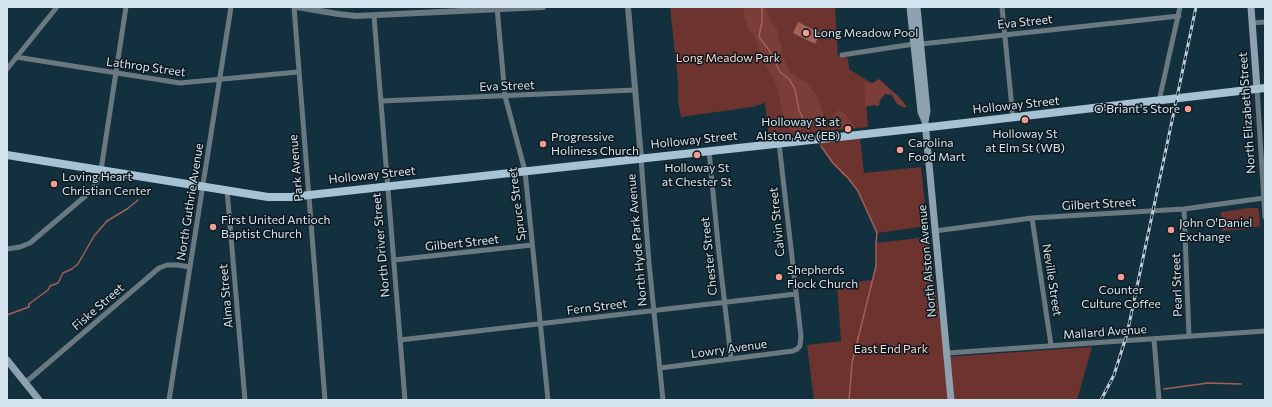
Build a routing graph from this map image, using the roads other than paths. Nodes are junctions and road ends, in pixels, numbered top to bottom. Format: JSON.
{"nodes":[{"id":1,"x":57,"y":7,"type":"edge"},
{"id":2,"x":126,"y":7,"type":"edge"},
{"id":3,"x":231,"y":7,"type":"edge"},
{"id":4,"x":296,"y":7,"type":"edge"},
{"id":5,"x":543,"y":7,"type":"edge"},
{"id":6,"x":628,"y":7,"type":"edge"},
{"id":7,"x":910,"y":7,"type":"edge"},
{"id":8,"x":917,"y":7,"type":"edge"},
{"id":9,"x":1002,"y":7,"type":"edge"},
{"id":10,"x":1180,"y":7,"type":"edge"},
{"id":11,"x":1252,"y":7,"type":"edge"},
{"id":12,"x":318,"y":9,"type":"edge"},
{"id":13,"x":498,"y":9,"type":"edge"},
{"id":14,"x":412,"y":10,"type":"edge"},
{"id":15,"x":374,"y":16,"type":"junction"},
{"id":16,"x":1179,"y":16,"type":"junction"},
{"id":17,"x":1265,"y":22,"type":"edge"},
{"id":18,"x":1252,"y":23,"type":"junction"},
{"id":19,"x":1005,"y":35,"type":"junction"},
{"id":20,"x":917,"y":44,"type":"junction"},
{"id":21,"x":842,"y":55,"type":"dead end"},
{"id":22,"x":16,"y":57,"type":"junction"},
{"id":23,"x":7,"y":69,"type":"edge"},
{"id":24,"x":298,"y":72,"type":"junction"},
{"id":25,"x":116,"y":74,"type":"junction"},
{"id":26,"x":219,"y":80,"type":"junction"},
{"id":27,"x":1261,"y":89,"type":"edge"},
{"id":28,"x":635,"y":90,"type":"junction"},
{"id":29,"x":505,"y":96,"type":"junction"},
{"id":30,"x":381,"y":101,"type":"junction"},
{"id":31,"x":1159,"y":101,"type":"junction"},
{"id":32,"x":1012,"y":118,"type":"junction"},
{"id":33,"x":925,"y":124,"type":"junction"},
{"id":34,"x":779,"y":143,"type":"junction"},
{"id":35,"x":709,"y":151,"type":"junction"},
{"id":36,"x":7,"y":155,"type":"edge"},
{"id":37,"x":641,"y":158,"type":"junction"},
{"id":38,"x":101,"y":170,"type":"junction"},
{"id":39,"x":525,"y":171,"type":"junction"},
{"id":40,"x":1264,"y":178,"type":"edge"},
{"id":41,"x":203,"y":186,"type":"junction"},
{"id":42,"x":388,"y":186,"type":"junction"},
{"id":43,"x":227,"y":190,"type":"junction"},
{"id":44,"x":308,"y":194,"type":"junction"},
{"id":45,"x":1264,"y":198,"type":"junction"},
{"id":46,"x":1184,"y":209,"type":"junction"},
{"id":47,"x":1265,"y":217,"type":"edge"},
{"id":48,"x":1032,"y":218,"type":"junction"},
{"id":49,"x":935,"y":231,"type":"junction"},
{"id":50,"x":532,"y":245,"type":"junction"},
{"id":51,"x":7,"y":249,"type":"edge"},
{"id":52,"x":394,"y":260,"type":"junction"},
{"id":53,"x":190,"y":267,"type":"junction"},
{"id":54,"x":796,"y":294,"type":"junction"},
{"id":55,"x":725,"y":303,"type":"junction"},
{"id":56,"x":654,"y":311,"type":"junction"},
{"id":57,"x":540,"y":324,"type":"junction"},
{"id":58,"x":1265,"y":330,"type":"edge"},
{"id":59,"x":1189,"y":336,"type":"junction"},
{"id":60,"x":1154,"y":339,"type":"junction"},
{"id":61,"x":400,"y":340,"type":"junction"},
{"id":62,"x":1051,"y":345,"type":"junction"},
{"id":63,"x":800,"y":346,"type":"joint"},
{"id":64,"x":947,"y":353,"type":"junction"},
{"id":65,"x":731,"y":358,"type":"junction"},
{"id":66,"x":7,"y":360,"type":"edge"},
{"id":67,"x":660,"y":368,"type":"junction"},
{"id":68,"x":26,"y":382,"type":"junction"},
{"id":69,"x":39,"y":400,"type":"edge"},
{"id":70,"x":169,"y":400,"type":"edge"},
{"id":71,"x":245,"y":400,"type":"edge"},
{"id":72,"x":325,"y":400,"type":"edge"},
{"id":73,"x":405,"y":400,"type":"edge"},
{"id":74,"x":548,"y":400,"type":"edge"},
{"id":75,"x":664,"y":400,"type":"edge"},
{"id":76,"x":951,"y":400,"type":"edge"},
{"id":77,"x":1159,"y":400,"type":"edge"}],
"edges":[{"from":1,"to":22,"type":"street"},
{"from":2,"to":25,"type":"street"},
{"from":3,"to":26,"type":"street","name":"North Guthrie Avenue"},
{"from":4,"to":12,"type":"street"},
{"from":4,"to":24,"type":"street","name":"Park Avenue"},
{"from":5,"to":13,"type":"street"},
{"from":6,"to":28,"type":"street","name":"North Hyde Park Avenue"},
{"from":7,"to":20,"type":"main road","name":"North Alston Avenue"},
{"from":8,"to":20,"type":"main road","name":"North Alston Avenue"},
{"from":9,"to":19,"type":"street"},
{"from":10,"to":16,"type":"street"},
{"from":11,"to":18,"type":"main road","name":"North Elizabeth Street"},
{"from":12,"to":15,"type":"street"},
{"from":13,"to":14,"type":"street"},
{"from":13,"to":29,"type":"street","name":"Spruce Street"},
{"from":14,"to":15,"type":"street"},
{"from":15,"to":30,"type":"street","name":"North Driver Street"},
{"from":16,"to":19,"type":"street","name":"Eva Street"},
{"from":16,"to":31,"type":"street"},
{"from":17,"to":18,"type":"street"},
{"from":18,"to":27,"type":"main road","name":"North Elizabeth Street"},
{"from":19,"to":20,"type":"street","name":"Eva Street"},
{"from":19,"to":32,"type":"street"},
{"from":20,"to":21,"type":"street","name":"Eva Street"},
{"from":20,"to":33,"type":"main road","name":"North Alston Avenue"},
{"from":22,"to":23,"type":"street"},
{"from":22,"to":25,"type":"street","name":"Lathrop Street"},
{"from":24,"to":26,"type":"street","name":"Lathrop Street"},
{"from":24,"to":44,"type":"street","name":"Park Avenue"},
{"from":25,"to":26,"type":"street","name":"Lathrop Street"},
{"from":25,"to":38,"type":"street"},
{"from":26,"to":41,"type":"street","name":"North Guthrie Avenue"},
{"from":27,"to":31,"type":"main road","name":"Holloway Street"},
{"from":27,"to":40,"type":"street","name":"North Elizabeth Street"},
{"from":28,"to":29,"type":"street","name":"Eva Street"},
{"from":28,"to":37,"type":"street","name":"North Hyde Park Avenue"},
{"from":29,"to":30,"type":"street","name":"Eva Street"},
{"from":29,"to":39,"type":"street","name":"Spruce Street"},
{"from":30,"to":42,"type":"street","name":"North Driver Street"},
{"from":31,"to":32,"type":"main road","name":"Holloway Street"},
{"from":32,"to":33,"type":"main road","name":"Holloway Street"},
{"from":33,"to":34,"type":"main road","name":"Holloway Street"},
{"from":33,"to":49,"type":"main road","name":"North Alston Avenue"},
{"from":34,"to":35,"type":"main road","name":"Holloway Street"},
{"from":34,"to":54,"type":"street","name":"Calvin Street"},
{"from":35,"to":37,"type":"main road","name":"Holloway Street"},
{"from":35,"to":55,"type":"street","name":"Chester Street"},
{"from":36,"to":38,"type":"main road","name":"Holloway Street"},
{"from":37,"to":39,"type":"main road","name":"Holloway Street"},
{"from":37,"to":56,"type":"street","name":"North Hyde Park Avenue"},
{"from":38,"to":41,"type":"main road","name":"Holloway Street"},
{"from":38,"to":51,"type":"street"},
{"from":39,"to":42,"type":"main road","name":"Holloway Street"},
{"from":39,"to":50,"type":"street","name":"Spruce Street"},
{"from":40,"to":45,"type":"street","name":"North Elizabeth Street"},
{"from":41,"to":43,"type":"main road","name":"Holloway Street"},
{"from":41,"to":53,"type":"street","name":"North Guthrie Avenue"},
{"from":42,"to":44,"type":"main road","name":"Holloway Street"},
{"from":42,"to":52,"type":"street","name":"North Driver Street"},
{"from":43,"to":44,"type":"main road","name":"Holloway Street"},
{"from":43,"to":71,"type":"street","name":"Alma Street"},
{"from":44,"to":72,"type":"street","name":"Park Avenue"},
{"from":45,"to":46,"type":"street","name":"Gilbert Street"},
{"from":45,"to":47,"type":"street","name":"North Elizabeth Street"},
{"from":46,"to":48,"type":"street","name":"Gilbert Street"},
{"from":46,"to":59,"type":"street","name":"Pearl Street"},
{"from":48,"to":49,"type":"street","name":"Gilbert Street"},
{"from":48,"to":62,"type":"street","name":"Neville Street"},
{"from":49,"to":64,"type":"main road","name":"North Alston Avenue"},
{"from":50,"to":52,"type":"street","name":"Gilbert Street"},
{"from":50,"to":57,"type":"street","name":"Spruce Street"},
{"from":52,"to":61,"type":"street","name":"North Driver Street"},
{"from":53,"to":68,"type":"street","name":"Fiske Street"},
{"from":53,"to":70,"type":"street","name":"North Guthrie Avenue"},
{"from":54,"to":55,"type":"street","name":"Fern Street"},
{"from":54,"to":63,"type":"street","name":"Calvin Street"},
{"from":55,"to":56,"type":"street","name":"Fern Street"},
{"from":55,"to":65,"type":"street","name":"Chester Street"},
{"from":56,"to":57,"type":"street","name":"Fern Street"},
{"from":56,"to":67,"type":"street","name":"North Hyde Park Avenue"},
{"from":57,"to":61,"type":"street","name":"Fern Street"},
{"from":57,"to":74,"type":"street","name":"Spruce Street"},
{"from":58,"to":59,"type":"street","name":"Mallard Avenue"},
{"from":59,"to":60,"type":"street","name":"Mallard Avenue"},
{"from":60,"to":62,"type":"street","name":"Mallard Avenue"},
{"from":60,"to":77,"type":"street"},
{"from":61,"to":73,"type":"street","name":"North Driver Street"},
{"from":62,"to":64,"type":"street","name":"Mallard Avenue"},
{"from":63,"to":65,"type":"street","name":"Lowry Avenue"},
{"from":64,"to":76,"type":"main road","name":"North Alston Avenue"},
{"from":65,"to":67,"type":"street","name":"Lowry Avenue"},
{"from":66,"to":68,"type":"main road"},
{"from":67,"to":75,"type":"street","name":"North Hyde Park Avenue"},
{"from":68,"to":69,"type":"main road"}]}
